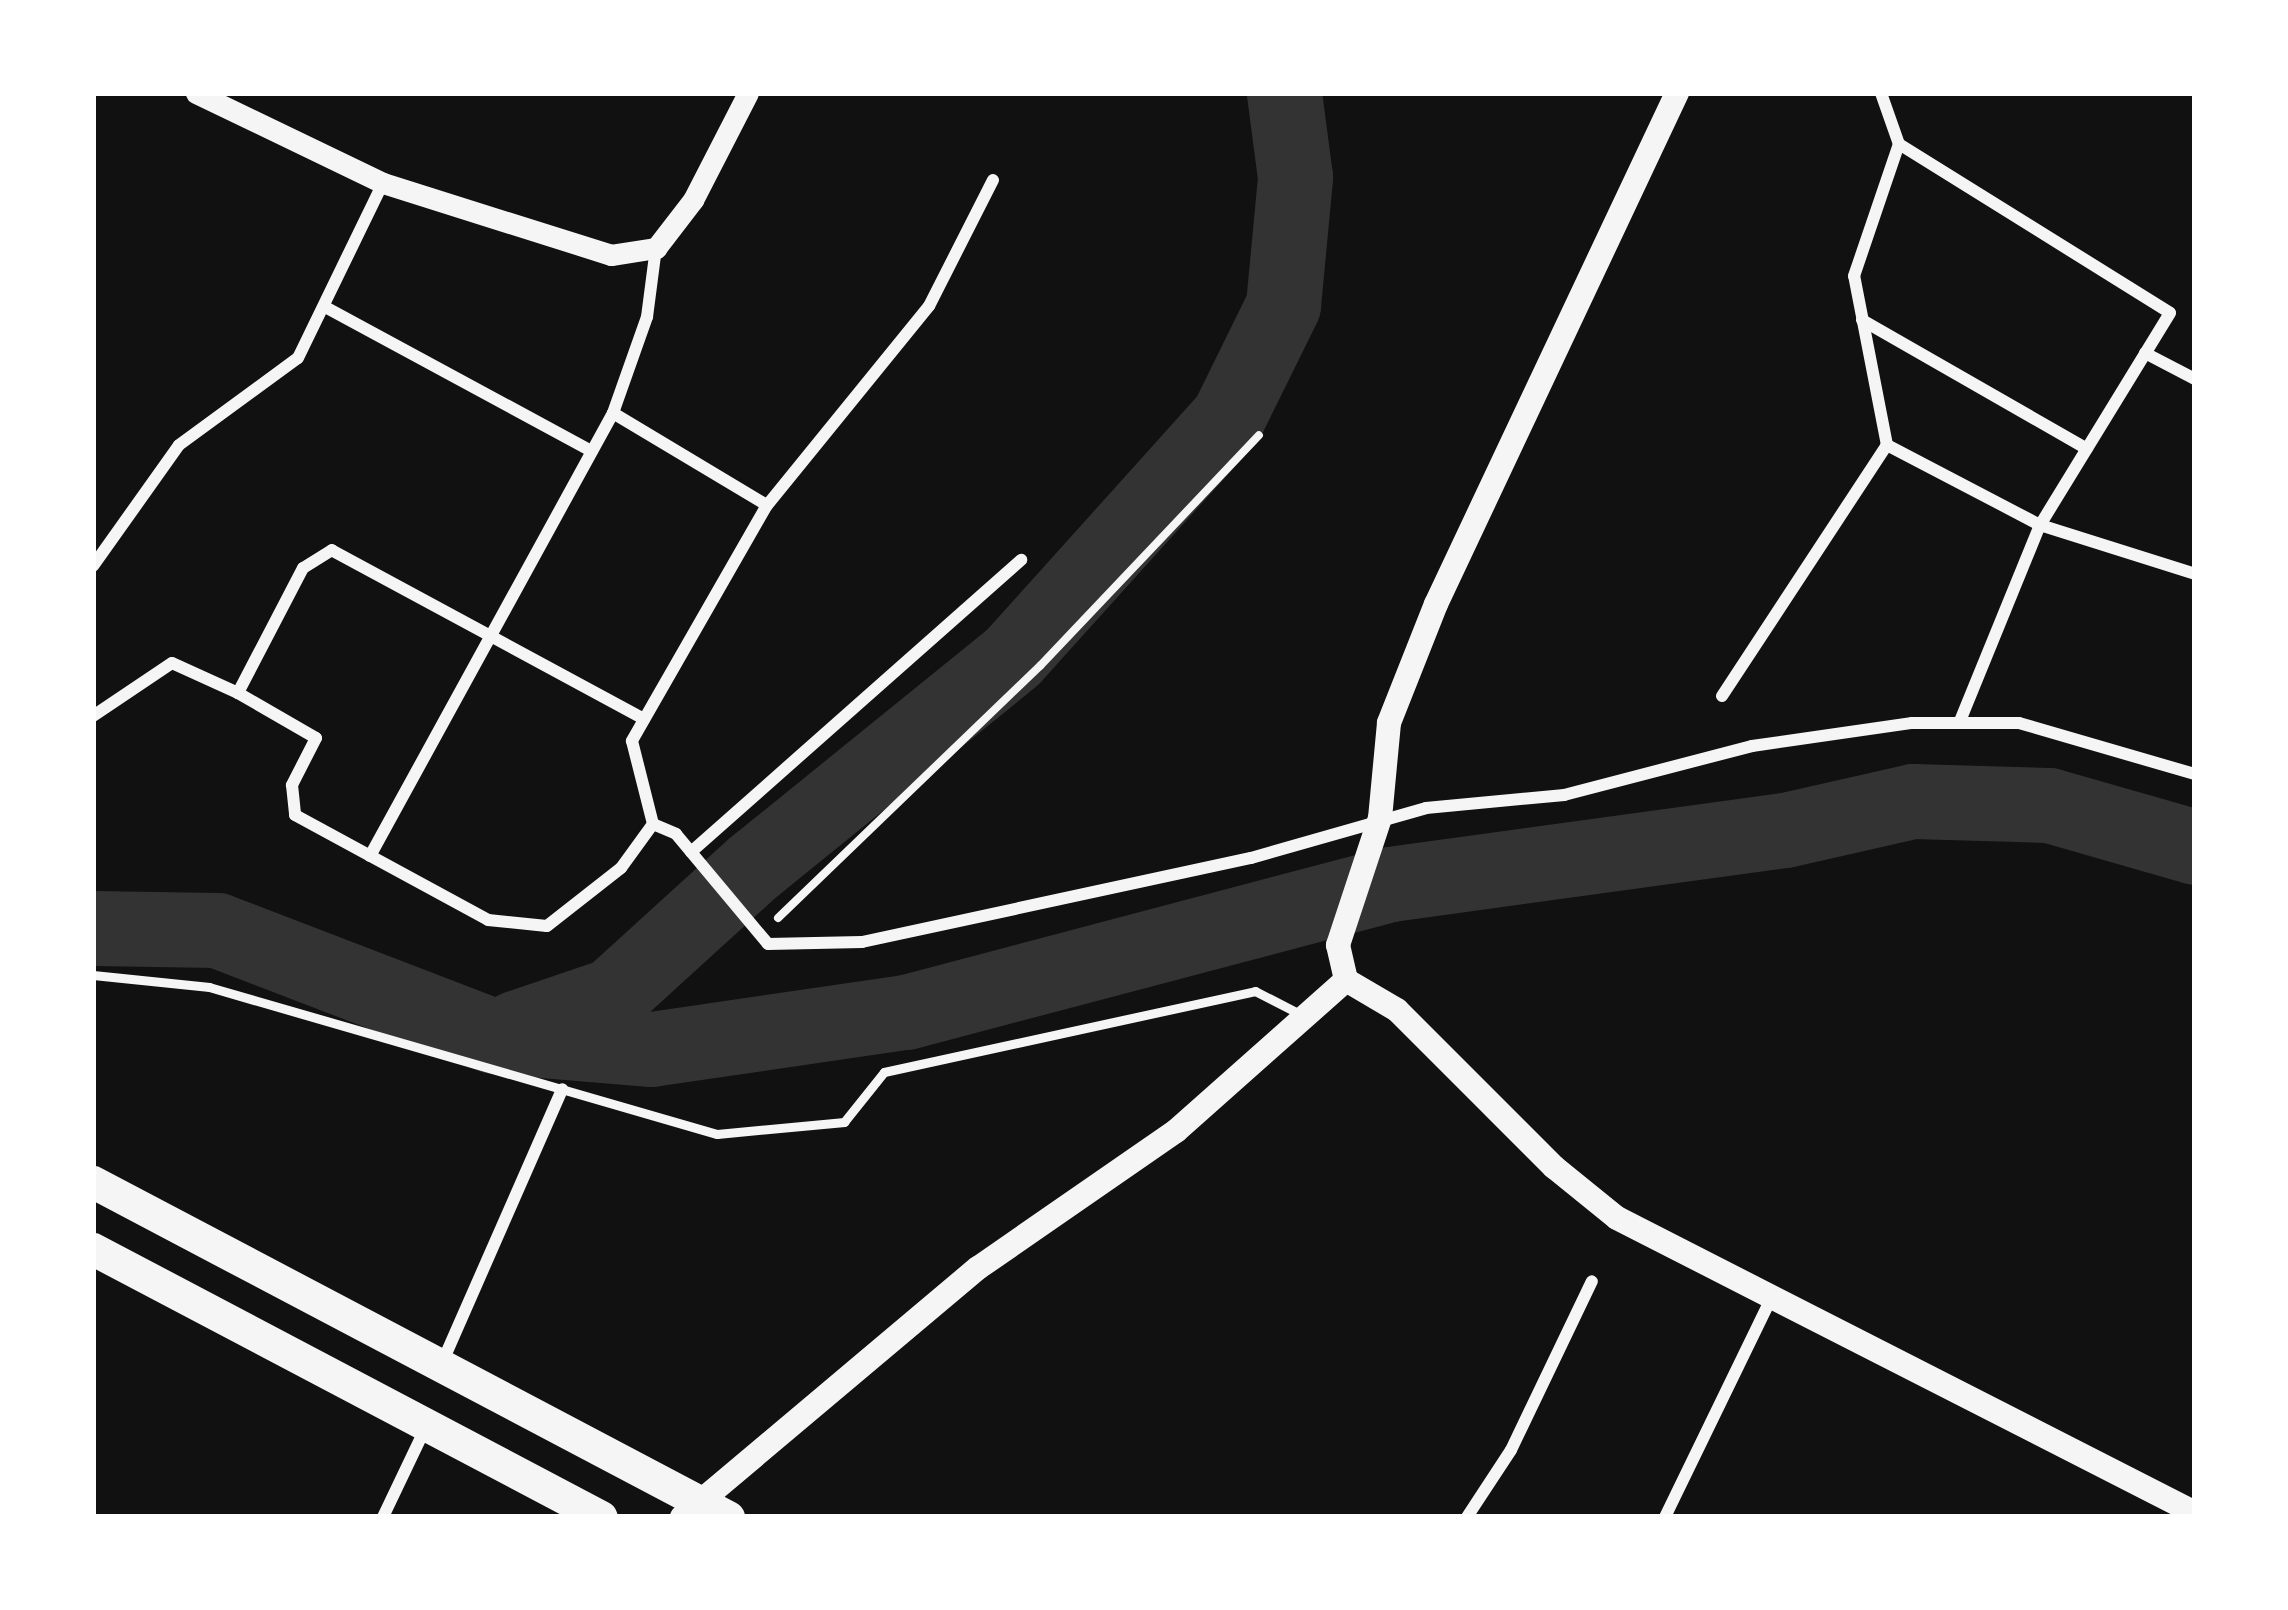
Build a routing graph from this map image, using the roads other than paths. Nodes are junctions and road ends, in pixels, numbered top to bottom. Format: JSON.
{"nodes":[{"id":1,"x":748,"y":93,"type":"edge"},
{"id":2,"x":1677,"y":93,"type":"edge"},
{"id":3,"x":1881,"y":93,"type":"edge"},
{"id":4,"x":206,"y":95,"type":"edge"},
{"id":5,"x":1899,"y":144,"type":"junction"},
{"id":6,"x":993,"y":180,"type":"dead end"},
{"id":7,"x":383,"y":183,"type":"junction"},
{"id":8,"x":656,"y":248,"type":"junction"},
{"id":9,"x":327,"y":308,"type":"junction"},
{"id":10,"x":1862,"y":320,"type":"junction"},
{"id":11,"x":2146,"y":353,"type":"junction"},
{"id":12,"x":2195,"y":379,"type":"edge"},
{"id":13,"x":613,"y":413,"type":"junction"},
{"id":14,"x":1887,"y":446,"type":"junction"},
{"id":15,"x":2087,"y":449,"type":"junction"},
{"id":16,"x":592,"y":451,"type":"junction"},
{"id":17,"x":767,"y":505,"type":"junction"},
{"id":18,"x":2040,"y":525,"type":"junction"},
{"id":19,"x":1022,"y":560,"type":"dead end"},
{"id":20,"x":93,"y":566,"type":"edge"},
{"id":21,"x":2195,"y":574,"type":"edge"},
{"id":22,"x":491,"y":636,"type":"junction"},
{"id":23,"x":238,"y":693,"type":"junction"},
{"id":24,"x":1722,"y":696,"type":"dead end"},
{"id":25,"x":93,"y":716,"type":"edge"},
{"id":26,"x":644,"y":719,"type":"junction"},
{"id":27,"x":1960,"y":721,"type":"junction"},
{"id":28,"x":2195,"y":774,"type":"edge"},
{"id":29,"x":653,"y":824,"type":"junction"},
{"id":30,"x":1376,"y":828,"type":"junction"},
{"id":31,"x":691,"y":852,"type":"junction"},
{"id":32,"x":370,"y":856,"type":"junction"},
{"id":33,"x":93,"y":975,"type":"edge"},
{"id":34,"x":1346,"y":980,"type":"junction"},
{"id":35,"x":1302,"y":1016,"type":"junction"},
{"id":36,"x":562,"y":1089,"type":"junction"},
{"id":37,"x":93,"y":1182,"type":"edge"},
{"id":38,"x":93,"y":1249,"type":"edge"},
{"id":39,"x":1592,"y":1281,"type":"dead end"},
{"id":40,"x":1770,"y":1301,"type":"junction"},
{"id":41,"x":441,"y":1364,"type":"junction"},
{"id":42,"x":426,"y":1427,"type":"junction"},
{"id":43,"x":704,"y":1512,"type":"edge"},
{"id":44,"x":2195,"y":1513,"type":"edge"},
{"id":45,"x":382,"y":1517,"type":"edge"},
{"id":46,"x":601,"y":1517,"type":"edge"},
{"id":47,"x":1468,"y":1517,"type":"edge"},
{"id":48,"x":1665,"y":1517,"type":"edge"}],
"edges":[{"from":1,"to":8,"type":"street"},
{"from":2,"to":30,"type":"main road"},
{"from":3,"to":5,"type":"street"},
{"from":4,"to":7,"type":"street"},
{"from":5,"to":10,"type":"street"},
{"from":5,"to":11,"type":"street"},
{"from":6,"to":17,"type":"street"},
{"from":7,"to":8,"type":"street"},
{"from":7,"to":9,"type":"street"},
{"from":8,"to":13,"type":"street"},
{"from":9,"to":16,"type":"street"},
{"from":9,"to":20,"type":"street"},
{"from":10,"to":14,"type":"street"},
{"from":10,"to":15,"type":"street"},
{"from":11,"to":12,"type":"street"},
{"from":11,"to":15,"type":"street"},
{"from":13,"to":16,"type":"street"},
{"from":13,"to":17,"type":"street"},
{"from":14,"to":18,"type":"street"},
{"from":14,"to":24,"type":"street"},
{"from":15,"to":18,"type":"street"},
{"from":16,"to":22,"type":"street"},
{"from":17,"to":26,"type":"street"},
{"from":18,"to":21,"type":"street"},
{"from":18,"to":27,"type":"street"},
{"from":19,"to":31,"type":"street"},
{"from":22,"to":23,"type":"street"},
{"from":22,"to":26,"type":"street"},
{"from":22,"to":32,"type":"street"},
{"from":23,"to":25,"type":"street"},
{"from":23,"to":32,"type":"street"},
{"from":26,"to":29,"type":"street"},
{"from":27,"to":28,"type":"street"},
{"from":27,"to":30,"type":"street"},
{"from":29,"to":31,"type":"street"},
{"from":29,"to":32,"type":"street"},
{"from":30,"to":31,"type":"street"},
{"from":30,"to":34,"type":"main road"},
{"from":33,"to":36,"type":"lane"},
{"from":34,"to":35,"type":"main road"},
{"from":34,"to":40,"type":"main road"},
{"from":35,"to":36,"type":"lane"},
{"from":35,"to":43,"type":"main road"},
{"from":36,"to":41,"type":"street"},
{"from":37,"to":41,"type":"highway"},
{"from":38,"to":42,"type":"highway"},
{"from":39,"to":47,"type":"street"},
{"from":40,"to":44,"type":"main road"},
{"from":40,"to":48,"type":"street"},
{"from":41,"to":43,"type":"highway"},
{"from":42,"to":45,"type":"street"},
{"from":42,"to":46,"type":"highway"}]}
